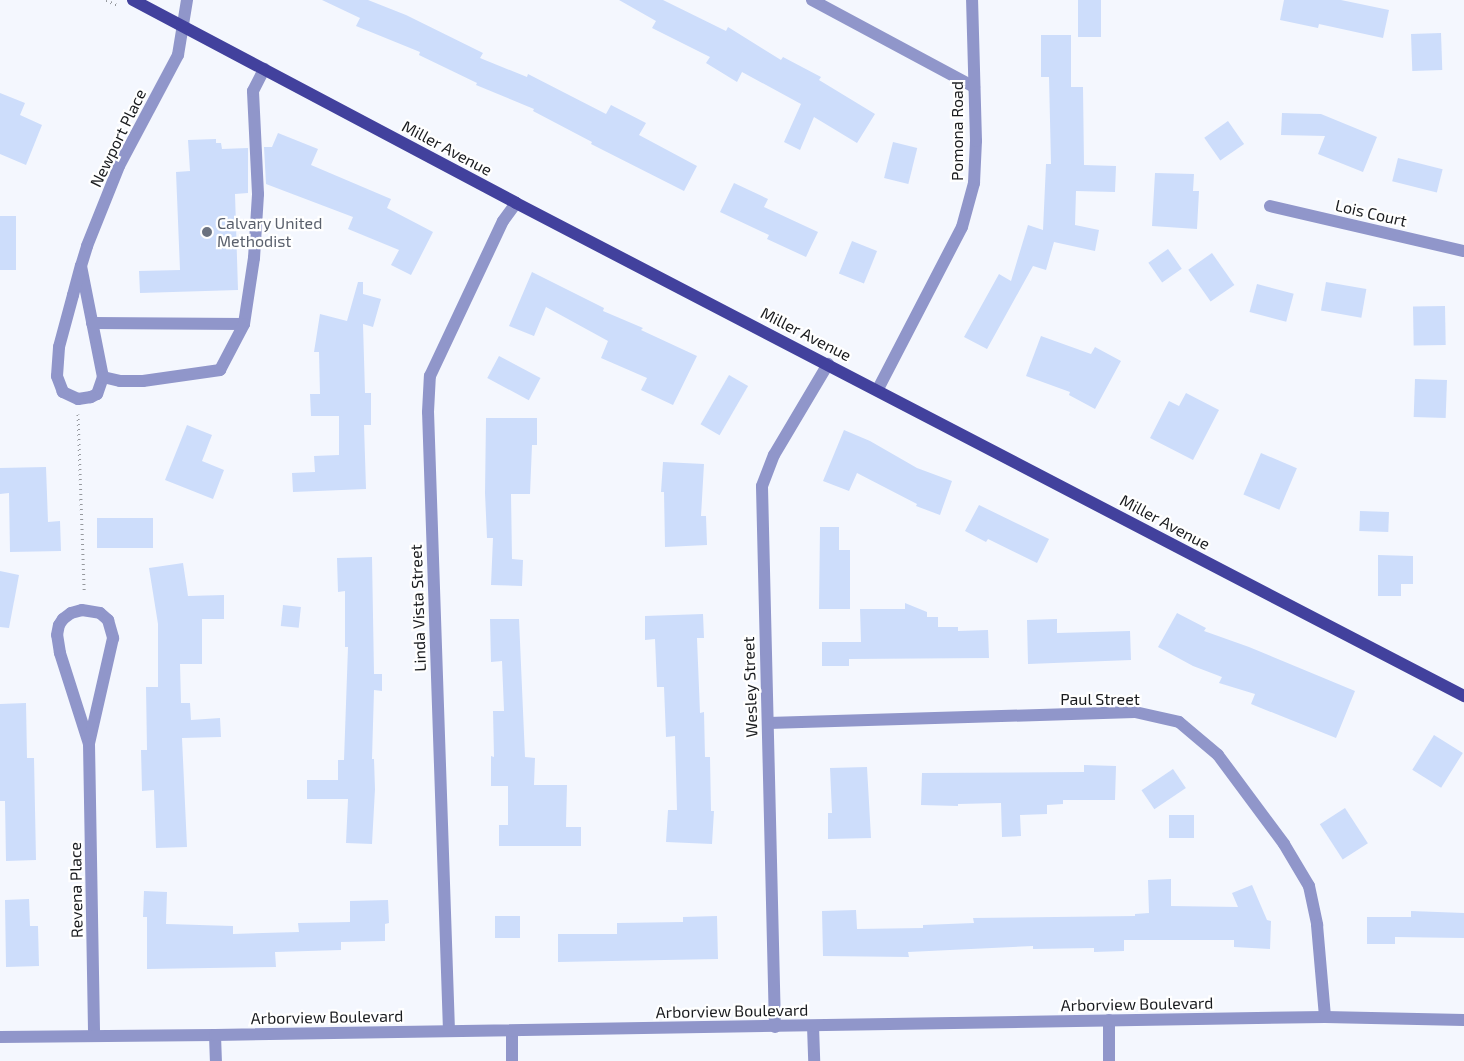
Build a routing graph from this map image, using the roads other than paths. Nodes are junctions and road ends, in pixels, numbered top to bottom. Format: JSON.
{"nodes":[{"id":1,"x":133,"y":0,"type":"edge"},
{"id":2,"x":187,"y":0,"type":"edge"},
{"id":3,"x":812,"y":0,"type":"edge"},
{"id":4,"x":972,"y":0,"type":"edge"},
{"id":5,"x":184,"y":26,"type":"junction"},
{"id":6,"x":264,"y":69,"type":"junction"},
{"id":7,"x":974,"y":87,"type":"junction"},
{"id":8,"x":516,"y":203,"type":"junction"},
{"id":9,"x":1270,"y":206,"type":"dead end"},
{"id":10,"x":1464,"y":251,"type":"edge"},
{"id":11,"x":82,"y":266,"type":"junction"},
{"id":12,"x":92,"y":323,"type":"junction"},
{"id":13,"x":244,"y":324,"type":"junction"},
{"id":14,"x":828,"y":364,"type":"junction"},
{"id":15,"x":103,"y":377,"type":"junction"},
{"id":16,"x":878,"y":389,"type":"junction"},
{"id":17,"x":1464,"y":696,"type":"edge"},
{"id":18,"x":768,"y":723,"type":"junction"},
{"id":19,"x":89,"y":744,"type":"junction"},
{"id":20,"x":1325,"y":1017,"type":"junction"},
{"id":21,"x":1109,"y":1020,"type":"junction"},
{"id":22,"x":1464,"y":1020,"type":"edge"},
{"id":23,"x":813,"y":1026,"type":"junction"},
{"id":24,"x":775,"y":1027,"type":"junction"},
{"id":25,"x":512,"y":1031,"type":"junction"},
{"id":26,"x":449,"y":1032,"type":"junction"},
{"id":27,"x":94,"y":1035,"type":"junction"},
{"id":28,"x":216,"y":1036,"type":"junction"},
{"id":29,"x":0,"y":1037,"type":"edge"},
{"id":30,"x":216,"y":1061,"type":"edge"},
{"id":31,"x":512,"y":1061,"type":"edge"},
{"id":32,"x":814,"y":1061,"type":"edge"},
{"id":33,"x":1109,"y":1061,"type":"edge"}],
"edges":[{"from":1,"to":5,"type":"main road","name":"Miller Avenue"},
{"from":2,"to":5,"type":"street","name":"Newport Place"},
{"from":3,"to":7,"type":"street"},
{"from":4,"to":7,"type":"street","name":"Pomona Road"},
{"from":5,"to":6,"type":"main road","name":"Miller Avenue"},
{"from":5,"to":11,"type":"street","name":"Newport Place"},
{"from":6,"to":8,"type":"main road","name":"Miller Avenue"},
{"from":6,"to":13,"type":"street"},
{"from":7,"to":16,"type":"street","name":"Pomona Road"},
{"from":8,"to":14,"type":"main road","name":"Miller Avenue"},
{"from":8,"to":26,"type":"street","name":"Linda Vista Street"},
{"from":9,"to":10,"type":"street","name":"Lois Court"},
{"from":11,"to":12,"type":"street"},
{"from":11,"to":15,"type":"street","name":"Newport Place"},
{"from":12,"to":13,"type":"street"},
{"from":12,"to":15,"type":"street"},
{"from":13,"to":15,"type":"street"},
{"from":14,"to":16,"type":"main road","name":"Miller Avenue"},
{"from":14,"to":18,"type":"street","name":"Wesley Street"},
{"from":16,"to":17,"type":"main road","name":"Miller Avenue"},
{"from":18,"to":20,"type":"street","name":"Paul Street"},
{"from":18,"to":24,"type":"street","name":"Wesley Street"},
{"from":19,"to":19,"type":"street","name":"Revena Place"},
{"from":19,"to":27,"type":"street","name":"Revena Place"},
{"from":20,"to":21,"type":"street","name":"Arborview Boulevard"},
{"from":20,"to":22,"type":"street","name":"Arborview Boulevard"},
{"from":21,"to":23,"type":"street","name":"Arborview Boulevard"},
{"from":21,"to":33,"type":"street"},
{"from":23,"to":24,"type":"street","name":"Arborview Boulevard"},
{"from":23,"to":32,"type":"street"},
{"from":24,"to":25,"type":"street","name":"Arborview Boulevard"},
{"from":25,"to":26,"type":"street","name":"Arborview Boulevard"},
{"from":25,"to":31,"type":"street"},
{"from":26,"to":28,"type":"street","name":"Arborview Boulevard"},
{"from":27,"to":28,"type":"street","name":"Arborview Boulevard"},
{"from":27,"to":29,"type":"street","name":"Arborview Boulevard"},
{"from":28,"to":30,"type":"street"}]}
